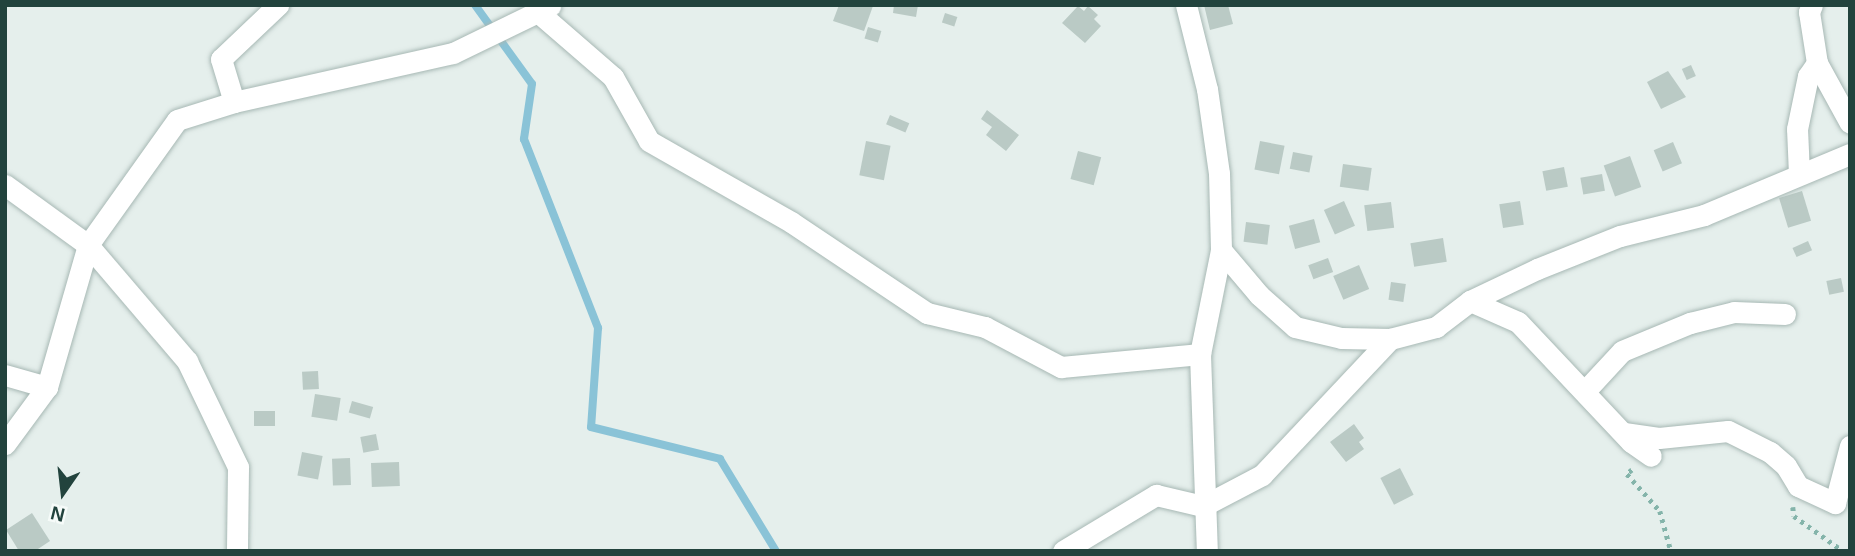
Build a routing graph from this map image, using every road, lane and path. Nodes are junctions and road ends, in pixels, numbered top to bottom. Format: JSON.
{"nodes":[{"id":1,"x":278,"y":5,"type":"edge"},
{"id":2,"x":1186,"y":5,"type":"edge"},
{"id":3,"x":1812,"y":5,"type":"edge"},
{"id":4,"x":545,"y":9,"type":"edge"},
{"id":5,"x":1816,"y":63,"type":"junction"},
{"id":6,"x":234,"y":102,"type":"junction"},
{"id":7,"x":1850,"y":123,"type":"edge"},
{"id":8,"x":1850,"y":154,"type":"edge"},
{"id":9,"x":1799,"y":174,"type":"junction"},
{"id":10,"x":5,"y":185,"type":"edge"},
{"id":11,"x":88,"y":245,"type":"junction"},
{"id":12,"x":1221,"y":250,"type":"junction"},
{"id":13,"x":1470,"y":301,"type":"junction"},
{"id":14,"x":1785,"y":314,"type":"dead end"},
{"id":15,"x":1390,"y":339,"type":"junction"},
{"id":16,"x":1200,"y":354,"type":"junction"},
{"id":17,"x":5,"y":374,"type":"edge"},
{"id":18,"x":47,"y":387,"type":"junction"},
{"id":19,"x":1586,"y":391,"type":"junction"},
{"id":20,"x":1624,"y":433,"type":"junction"},
{"id":21,"x":5,"y":444,"type":"edge"},
{"id":22,"x":1850,"y":446,"type":"edge"},
{"id":23,"x":1651,"y":456,"type":"joint"},
{"id":24,"x":1203,"y":506,"type":"junction"},
{"id":25,"x":237,"y":551,"type":"edge"},
{"id":26,"x":1063,"y":551,"type":"edge"},
{"id":27,"x":1207,"y":551,"type":"edge"},
{"id":28,"x":1671,"y":551,"type":"edge"}],
"edges":[{"from":1,"to":6,"type":"street"},
{"from":2,"to":12,"type":"street"},
{"from":3,"to":5,"type":"street"},
{"from":4,"to":6,"type":"street"},
{"from":4,"to":16,"type":"street"},
{"from":5,"to":7,"type":"street"},
{"from":5,"to":9,"type":"street"},
{"from":6,"to":11,"type":"street"},
{"from":8,"to":9,"type":"street"},
{"from":9,"to":13,"type":"street"},
{"from":10,"to":11,"type":"street"},
{"from":11,"to":18,"type":"street"},
{"from":11,"to":25,"type":"street"},
{"from":12,"to":15,"type":"street"},
{"from":12,"to":16,"type":"street"},
{"from":13,"to":15,"type":"street"},
{"from":13,"to":19,"type":"street"},
{"from":14,"to":19,"type":"street"},
{"from":15,"to":24,"type":"street"},
{"from":16,"to":24,"type":"street"},
{"from":17,"to":18,"type":"street"},
{"from":18,"to":21,"type":"street"},
{"from":19,"to":20,"type":"street"},
{"from":20,"to":22,"type":"street"},
{"from":20,"to":23,"type":"street"},
{"from":23,"to":28,"type":"path"},
{"from":24,"to":26,"type":"street"},
{"from":24,"to":27,"type":"street"}]}
